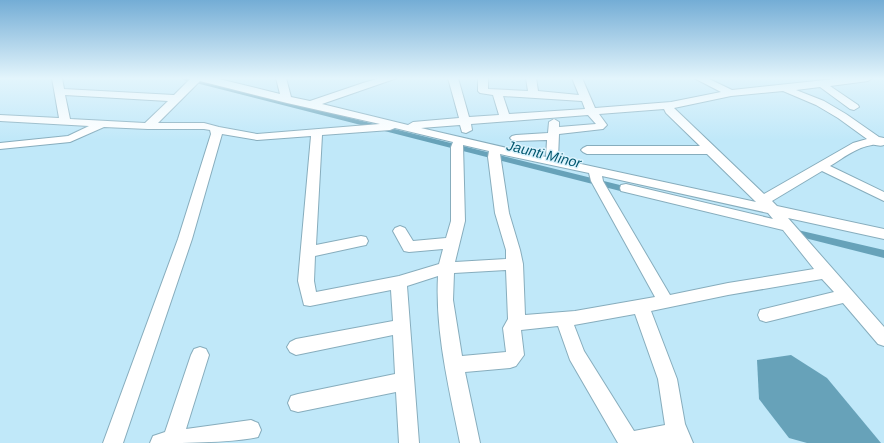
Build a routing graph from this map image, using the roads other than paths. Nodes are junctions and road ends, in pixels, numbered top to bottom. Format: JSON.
{"nodes":[{"id":1,"x":176,"y":98,"type":"edge"},
{"id":2,"x":585,"y":98,"type":"edge"},
{"id":3,"x":61,"y":99,"type":"edge"},
{"id":4,"x":282,"y":99,"type":"edge"},
{"id":5,"x":327,"y":99,"type":"edge"},
{"id":6,"x":459,"y":99,"type":"edge"},
{"id":7,"x":498,"y":99,"type":"edge"},
{"id":8,"x":700,"y":99,"type":"edge"},
{"id":9,"x":812,"y":99,"type":"edge"},
{"id":10,"x":840,"y":99,"type":"edge"},
{"id":11,"x":287,"y":100,"type":"joint"},
{"id":12,"x":310,"y":105,"type":"junction"},
{"id":13,"x":671,"y":105,"type":"junction"},
{"id":14,"x":854,"y":107,"type":"dead end"},
{"id":15,"x":591,"y":111,"type":"junction"},
{"id":16,"x":554,"y":115,"type":"junction"},
{"id":17,"x":0,"y":118,"type":"edge"},
{"id":18,"x":505,"y":118,"type":"junction"},
{"id":19,"x":65,"y":120,"type":"junction"},
{"id":20,"x":465,"y":121,"type":"junction"},
{"id":21,"x":105,"y":123,"type":"junction"},
{"id":22,"x":148,"y":126,"type":"junction"},
{"id":23,"x":391,"y":127,"type":"junction"},
{"id":24,"x":216,"y":130,"type":"junction"},
{"id":25,"x":316,"y":132,"type":"junction"},
{"id":26,"x":553,"y":134,"type":"junction"},
{"id":27,"x":516,"y":138,"type":"dead end"},
{"id":28,"x":881,"y":142,"type":"edge"},
{"id":29,"x":459,"y":143,"type":"junction"},
{"id":30,"x":0,"y":146,"type":"edge"},
{"id":31,"x":587,"y":150,"type":"dead end"},
{"id":32,"x":710,"y":150,"type":"junction"},
{"id":33,"x":495,"y":153,"type":"junction"},
{"id":34,"x":552,"y":162,"type":"junction"},
{"id":35,"x":821,"y":166,"type":"junction"},
{"id":36,"x":596,"y":176,"type":"junction"},
{"id":37,"x":884,"y":197,"type":"edge"},
{"id":38,"x":764,"y":200,"type":"junction"},
{"id":39,"x":781,"y":218,"type":"junction"},
{"id":40,"x":400,"y":231,"type":"dead end"},
{"id":41,"x":884,"y":234,"type":"edge"},
{"id":42,"x":361,"y":241,"type":"dead end"},
{"id":43,"x":453,"y":242,"type":"junction"},
{"id":44,"x":308,"y":252,"type":"junction"},
{"id":45,"x":514,"y":264,"type":"junction"},
{"id":46,"x":446,"y":268,"type":"junction"},
{"id":47,"x":826,"y":273,"type":"junction"},
{"id":48,"x":400,"y":282,"type":"junction"},
{"id":49,"x":846,"y":296,"type":"junction"},
{"id":50,"x":666,"y":302,"type":"junction"},
{"id":51,"x":640,"y":306,"type":"junction"},
{"id":52,"x":766,"y":315,"type":"dead end"},
{"id":53,"x":564,"y":320,"type":"junction"},
{"id":54,"x":517,"y":323,"type":"junction"},
{"id":55,"x":402,"y":326,"type":"junction"},
{"id":56,"x":884,"y":339,"type":"edge"},
{"id":57,"x":296,"y":347,"type":"dead end"},
{"id":58,"x":200,"y":355,"type":"dead end"},
{"id":59,"x":454,"y":366,"type":"junction"},
{"id":60,"x":406,"y":381,"type":"junction"},
{"id":61,"x":298,"y":403,"type":"dead end"},
{"id":62,"x":251,"y":430,"type":"dead end"},
{"id":63,"x":680,"y":438,"type":"edge"},
{"id":64,"x":166,"y":442,"type":"edge"},
{"id":65,"x":113,"y":443,"type":"edge"},
{"id":66,"x":409,"y":443,"type":"edge"},
{"id":67,"x":470,"y":443,"type":"edge"}],
"edges":[{"from":1,"to":22,"type":"street"},
{"from":2,"to":15,"type":"street"},
{"from":3,"to":19,"type":"street"},
{"from":4,"to":11,"type":"street"},
{"from":5,"to":12,"type":"street"},
{"from":6,"to":20,"type":"street"},
{"from":7,"to":18,"type":"street"},
{"from":8,"to":13,"type":"street"},
{"from":9,"to":28,"type":"street"},
{"from":10,"to":14,"type":"street"},
{"from":11,"to":12,"type":"street"},
{"from":12,"to":23,"type":"street"},
{"from":13,"to":15,"type":"street"},
{"from":13,"to":32,"type":"street"},
{"from":15,"to":16,"type":"street"},
{"from":15,"to":26,"type":"street"},
{"from":16,"to":18,"type":"street"},
{"from":16,"to":26,"type":"street"},
{"from":17,"to":19,"type":"street"},
{"from":18,"to":20,"type":"street"},
{"from":19,"to":21,"type":"street"},
{"from":20,"to":23,"type":"street"},
{"from":20,"to":29,"type":"street"},
{"from":21,"to":22,"type":"street"},
{"from":21,"to":30,"type":"street"},
{"from":22,"to":24,"type":"street"},
{"from":23,"to":25,"type":"street"},
{"from":23,"to":29,"type":"street"},
{"from":23,"to":29,"type":"street"},
{"from":24,"to":25,"type":"street"},
{"from":24,"to":65,"type":"street"},
{"from":25,"to":44,"type":"street"},
{"from":26,"to":27,"type":"street"},
{"from":26,"to":34,"type":"street"},
{"from":28,"to":35,"type":"street"},
{"from":29,"to":33,"type":"street"},
{"from":29,"to":43,"type":"street"},
{"from":31,"to":32,"type":"street"},
{"from":32,"to":38,"type":"street"},
{"from":33,"to":34,"type":"street"},
{"from":33,"to":36,"type":"street"},
{"from":33,"to":45,"type":"street"},
{"from":34,"to":36,"type":"street"},
{"from":35,"to":37,"type":"street"},
{"from":35,"to":38,"type":"street"},
{"from":36,"to":39,"type":"street"},
{"from":36,"to":39,"type":"street"},
{"from":36,"to":50,"type":"street"},
{"from":38,"to":39,"type":"street"},
{"from":39,"to":41,"type":"street"},
{"from":39,"to":47,"type":"street"},
{"from":40,"to":43,"type":"street"},
{"from":42,"to":44,"type":"street"},
{"from":43,"to":46,"type":"street"},
{"from":44,"to":48,"type":"street"},
{"from":45,"to":46,"type":"street"},
{"from":45,"to":54,"type":"street"},
{"from":46,"to":48,"type":"street"},
{"from":46,"to":59,"type":"street"},
{"from":47,"to":49,"type":"street"},
{"from":47,"to":50,"type":"street"},
{"from":48,"to":55,"type":"street"},
{"from":49,"to":52,"type":"street"},
{"from":49,"to":56,"type":"street"},
{"from":50,"to":51,"type":"street"},
{"from":51,"to":53,"type":"street"},
{"from":51,"to":63,"type":"street"},
{"from":53,"to":54,"type":"street"},
{"from":53,"to":63,"type":"street"},
{"from":54,"to":59,"type":"street"},
{"from":55,"to":57,"type":"street"},
{"from":55,"to":60,"type":"street"},
{"from":58,"to":64,"type":"street"},
{"from":59,"to":67,"type":"street"},
{"from":60,"to":61,"type":"street"},
{"from":60,"to":66,"type":"street"},
{"from":62,"to":64,"type":"street"}]}
